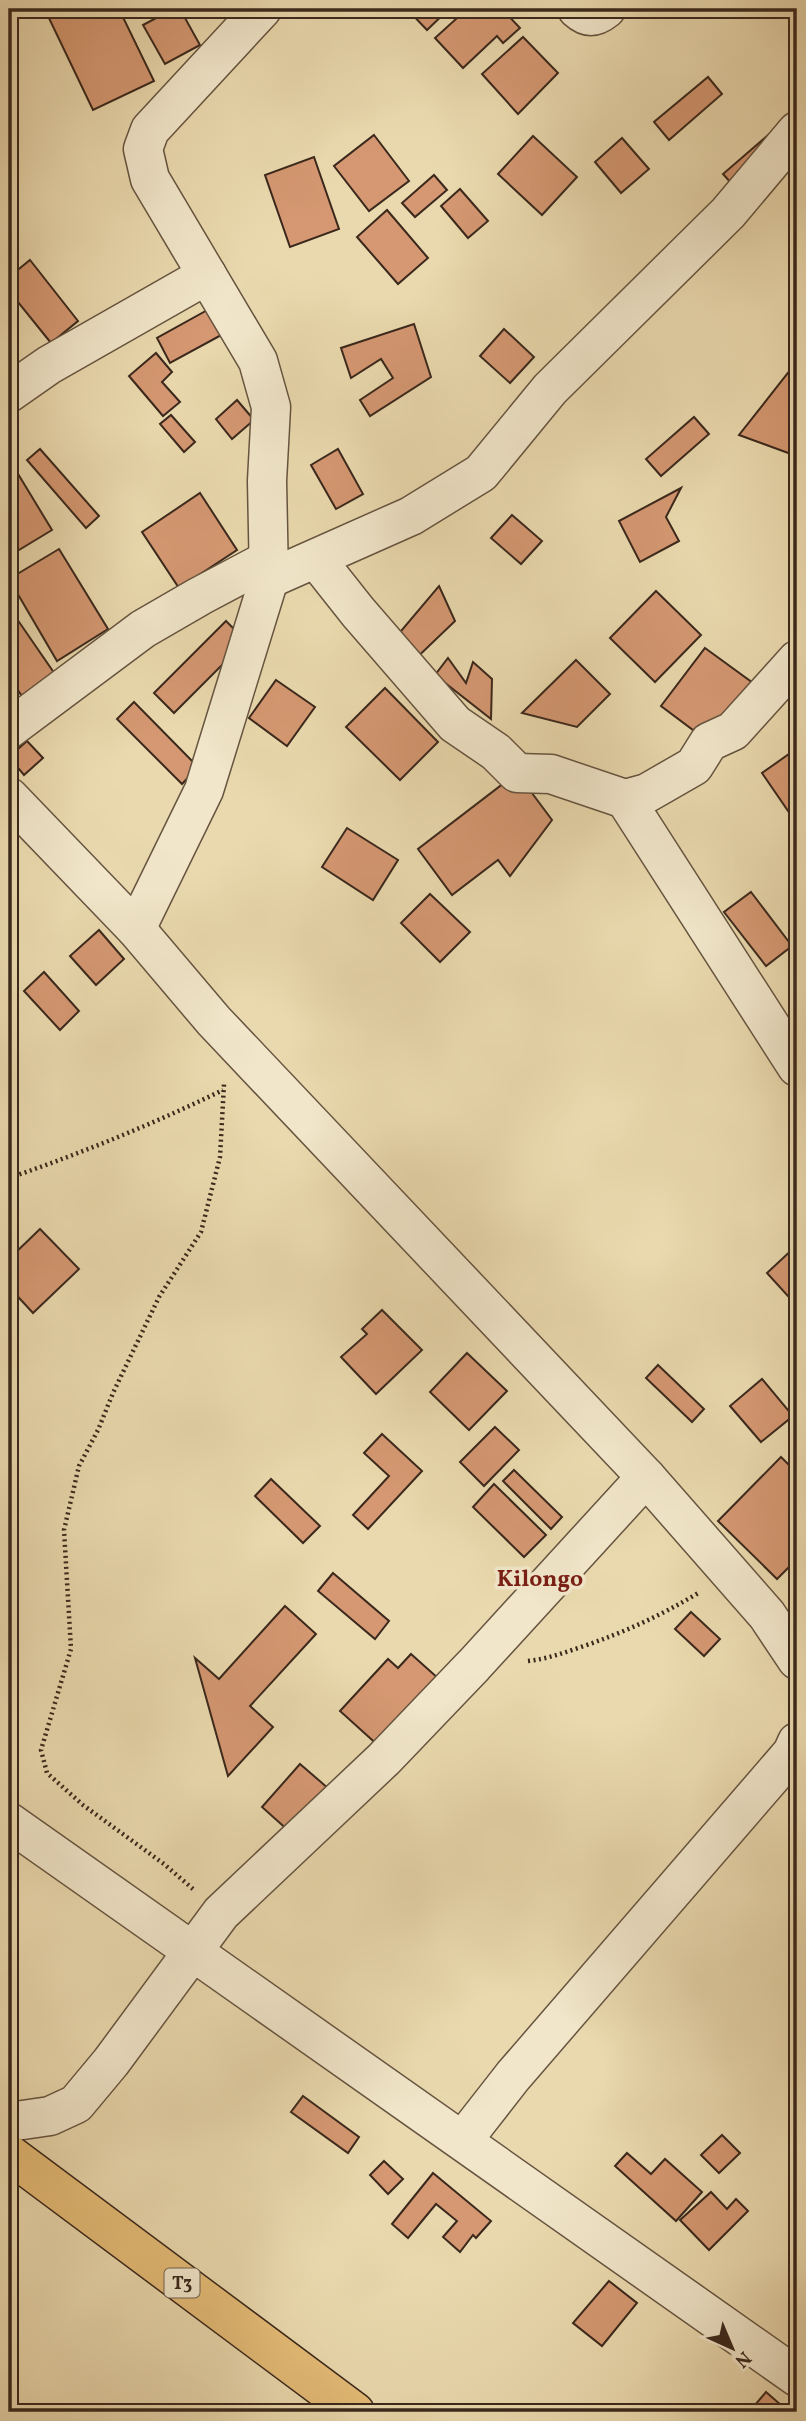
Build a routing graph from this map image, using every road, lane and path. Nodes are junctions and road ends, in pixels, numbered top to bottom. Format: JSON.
{"nodes":[{"id":1,"x":262,"y":9,"type":"edge"},
{"id":2,"x":578,"y":9,"type":"edge"},
{"id":3,"x":606,"y":9,"type":"edge"},
{"id":4,"x":797,"y":131,"type":"edge"},
{"id":5,"x":207,"y":275,"type":"junction"},
{"id":6,"x":9,"y":393,"type":"edge"},
{"id":7,"x":316,"y":559,"type":"junction"},
{"id":8,"x":268,"y":569,"type":"junction"},
{"id":9,"x":797,"y":660,"type":"edge"},
{"id":10,"x":9,"y":729,"type":"edge"},
{"id":11,"x":9,"y":797,"type":"edge"},
{"id":12,"x":625,"y":799,"type":"junction"},
{"id":13,"x":136,"y":929,"type":"junction"},
{"id":14,"x":228,"y":1035,"type":"junction"},
{"id":15,"x":791,"y":1042,"type":"edge"},
{"id":16,"x":224,"y":1090,"type":"junction"},
{"id":17,"x":9,"y":1178,"type":"edge"},
{"id":18,"x":646,"y":1477,"type":"junction"},
{"id":19,"x":731,"y":1573,"type":"junction"},
{"id":20,"x":797,"y":1660,"type":"edge"},
{"id":21,"x":474,"y":1665,"type":"junction"},
{"id":22,"x":797,"y":1742,"type":"edge"},
{"id":23,"x":9,"y":1822,"type":"edge"},
{"id":24,"x":221,"y":1913,"type":"junction"},
{"id":25,"x":192,"y":1951,"type":"junction"},
{"id":26,"x":9,"y":2122,"type":"edge"},
{"id":27,"x":463,"y":2140,"type":"junction"},
{"id":28,"x":9,"y":2154,"type":"edge"},
{"id":29,"x":797,"y":2377,"type":"edge"},
{"id":30,"x":355,"y":2412,"type":"edge"}],
"edges":[{"from":1,"to":5,"type":"street"},
{"from":2,"to":3,"type":"street"},
{"from":4,"to":7,"type":"street"},
{"from":5,"to":6,"type":"street"},
{"from":5,"to":8,"type":"street"},
{"from":7,"to":8,"type":"street"},
{"from":7,"to":12,"type":"street"},
{"from":8,"to":10,"type":"street"},
{"from":8,"to":13,"type":"street"},
{"from":9,"to":12,"type":"street"},
{"from":11,"to":13,"type":"street"},
{"from":12,"to":15,"type":"street"},
{"from":13,"to":14,"type":"street"},
{"from":14,"to":16,"type":"path"},
{"from":14,"to":18,"type":"street"},
{"from":16,"to":17,"type":"path"},
{"from":16,"to":24,"type":"path"},
{"from":18,"to":19,"type":"street"},
{"from":18,"to":21,"type":"street"},
{"from":19,"to":20,"type":"street"},
{"from":19,"to":21,"type":"path"},
{"from":21,"to":24,"type":"street"},
{"from":22,"to":27,"type":"street"},
{"from":23,"to":25,"type":"street"},
{"from":24,"to":25,"type":"street"},
{"from":25,"to":26,"type":"street"},
{"from":25,"to":27,"type":"street"},
{"from":27,"to":29,"type":"street"},
{"from":28,"to":30,"type":"highway","number":"T3"}]}
